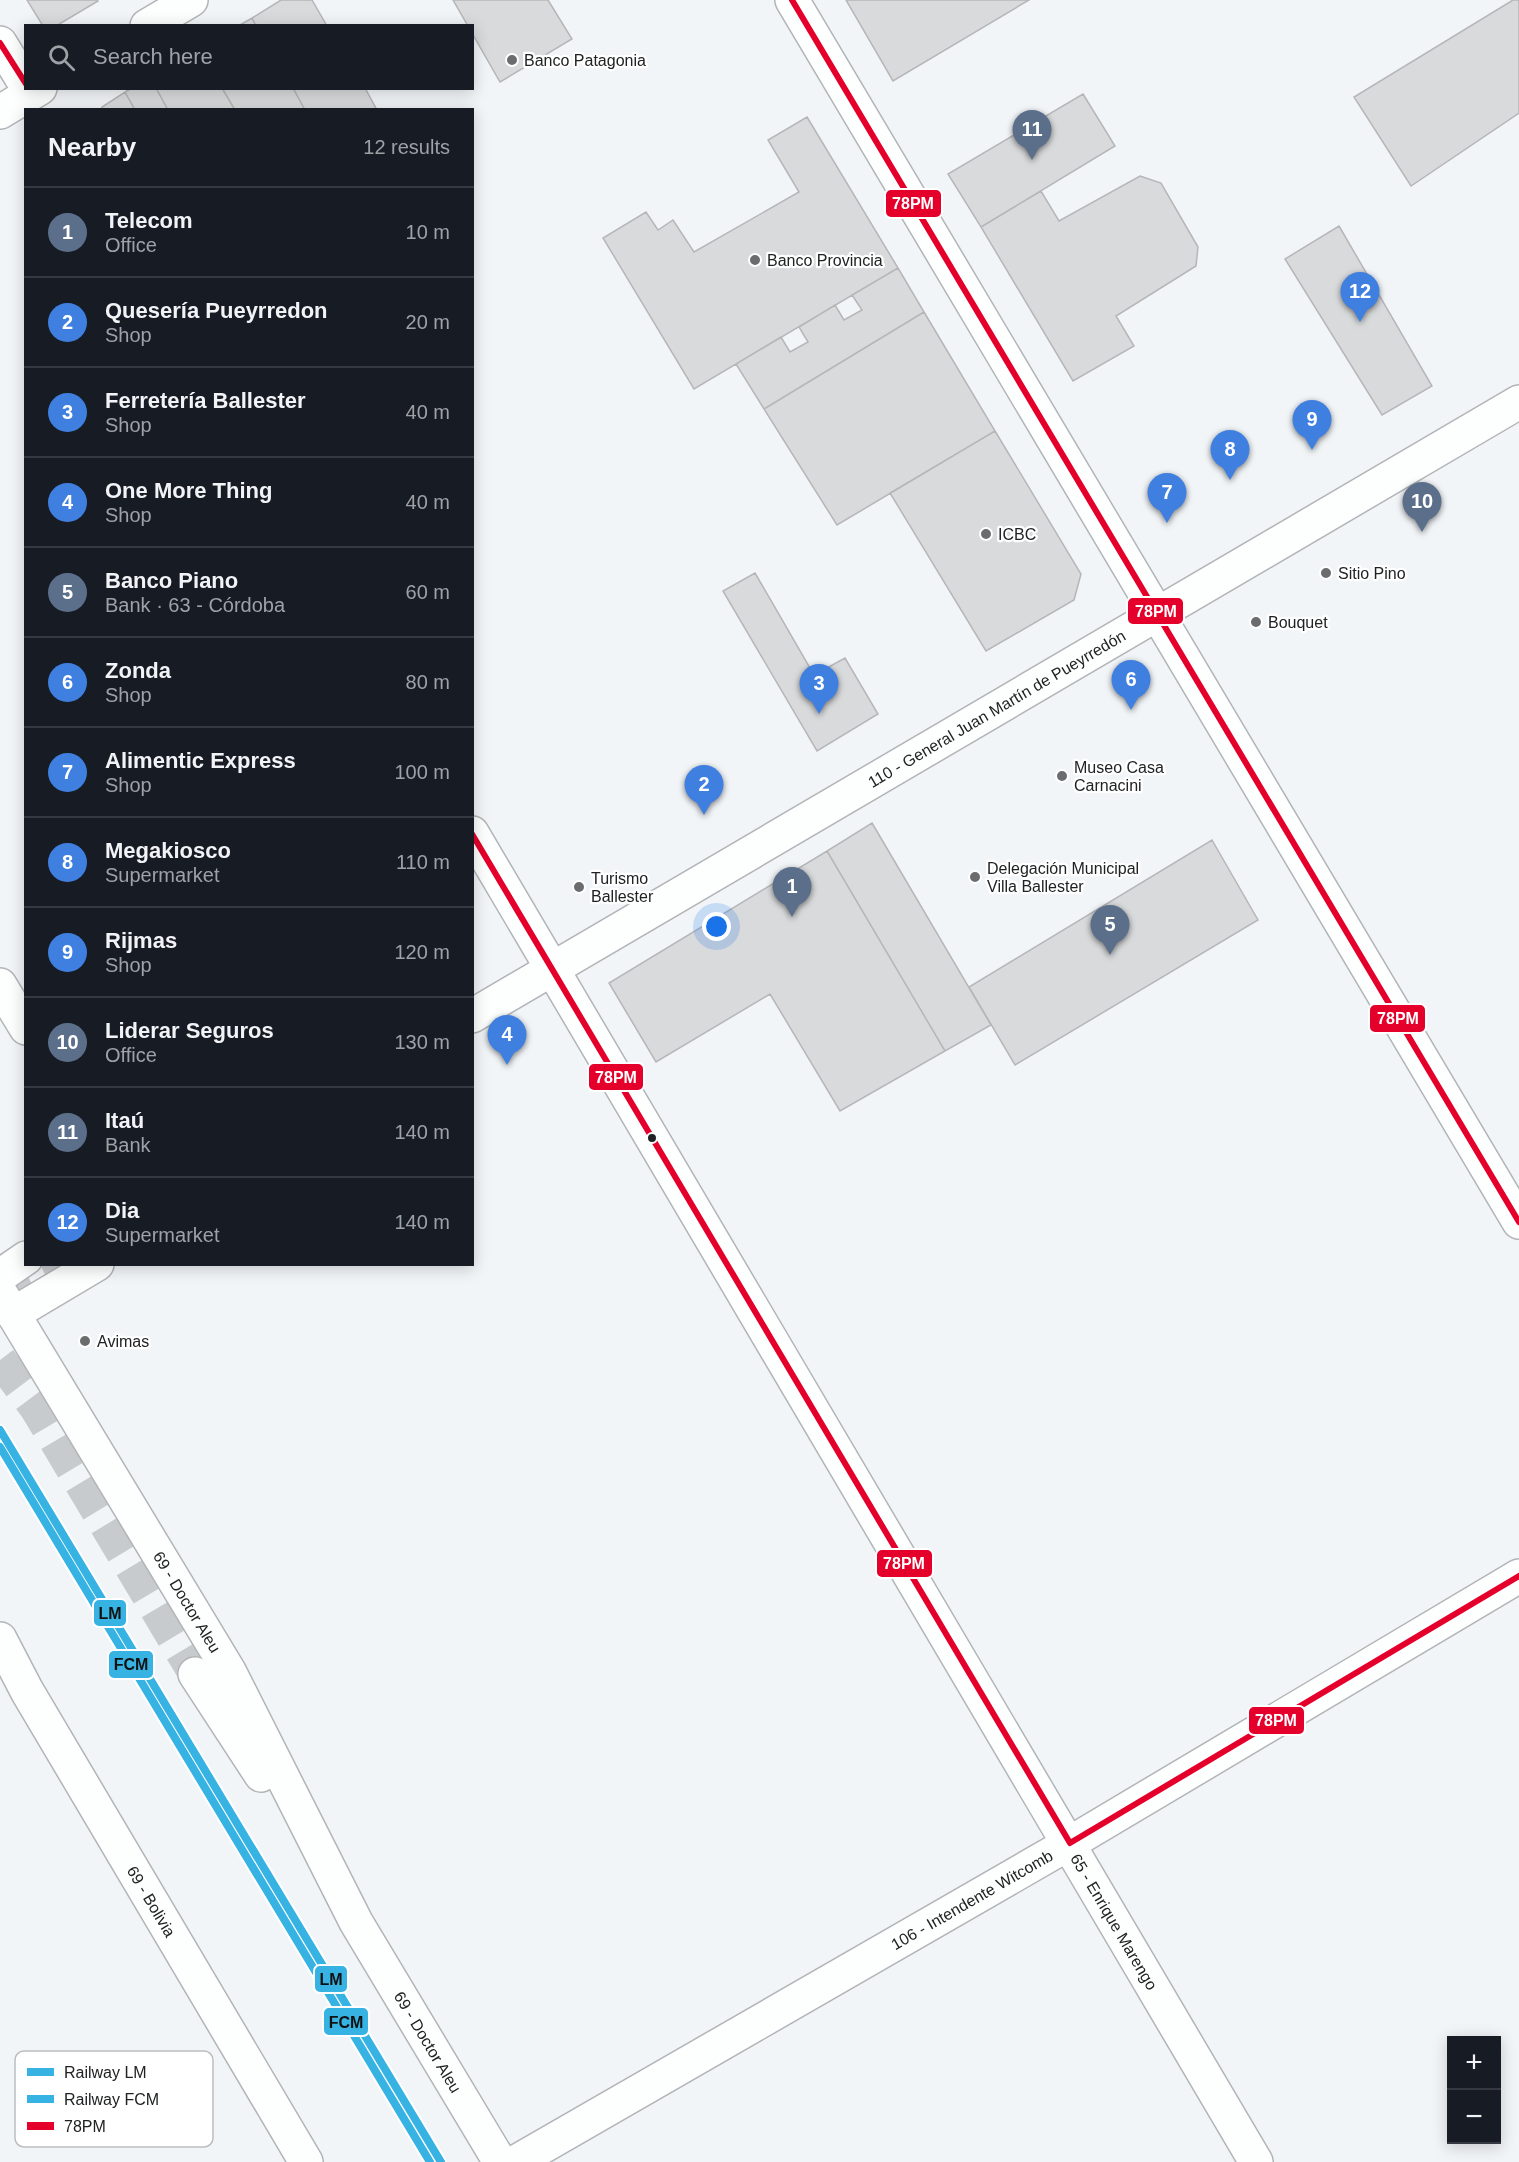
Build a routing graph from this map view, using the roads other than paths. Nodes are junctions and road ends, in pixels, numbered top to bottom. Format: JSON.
{"nodes":[{"id":1,"x":191,"y":0,"type":"edge"},
{"id":2,"x":792,"y":0,"type":"edge"},
{"id":3,"x":150,"y":24,"type":"edge"},
{"id":4,"x":0,"y":43,"type":"edge"},
{"id":5,"x":24,"y":79,"type":"edge"},
{"id":6,"x":33,"y":93,"type":"edge"},
{"id":7,"x":0,"y":112,"type":"edge"},
{"id":8,"x":1519,"y":402,"type":"edge"},
{"id":9,"x":1158,"y":614,"type":"junction"},
{"id":10,"x":474,"y":836,"type":"edge"},
{"id":11,"x":553,"y":969,"type":"junction"},
{"id":12,"x":0,"y":985,"type":"edge"},
{"id":13,"x":474,"y":1015,"type":"edge"},
{"id":14,"x":24,"y":1025,"type":"edge"},
{"id":15,"x":1519,"y":1222,"type":"edge"},
{"id":16,"x":24,"y":1259,"type":"edge"},
{"id":17,"x":92,"y":1266,"type":"edge"},
{"id":18,"x":0,"y":1276,"type":"edge"},
{"id":19,"x":6,"y":1303,"type":"edge"},
{"id":20,"x":1519,"y":1576,"type":"edge"},
{"id":21,"x":0,"y":1639,"type":"edge"},
{"id":22,"x":195,"y":1674,"type":"tunnel mouth"},
{"id":23,"x":1070,"y":1843,"type":"junction"},
{"id":24,"x":356,"y":1922,"type":"junction"},
{"id":25,"x":306,"y":2162,"type":"edge"},
{"id":26,"x":500,"y":2162,"type":"edge"},
{"id":27,"x":516,"y":2162,"type":"edge"},
{"id":28,"x":1256,"y":2162,"type":"edge"}],
"edges":[{"from":1,"to":3,"type":"street"},
{"from":2,"to":9,"type":"street"},
{"from":4,"to":5,"type":"street"},
{"from":6,"to":7,"type":"street"},
{"from":8,"to":9,"type":"street","name":"110 - General Juan Martín de Pueyrredón"},
{"from":9,"to":11,"type":"street","name":"110 - General Juan Martín de Pueyrredón"},
{"from":9,"to":15,"type":"street"},
{"from":10,"to":11,"type":"street","name":"65 - Enrique Marengo"},
{"from":11,"to":13,"type":"street","name":"110 - General Juan Martín de Pueyrredón"},
{"from":11,"to":23,"type":"street","name":"65 - Enrique Marengo"},
{"from":12,"to":14,"type":"street"},
{"from":16,"to":18,"type":"street"},
{"from":17,"to":19,"type":"street"},
{"from":19,"to":24,"type":"street","name":"69 - Doctor Aleu"},
{"from":20,"to":23,"type":"street","name":"106 - Intendente Witcomb"},
{"from":21,"to":25,"type":"street","name":"69 - Bolivia"},
{"from":22,"to":24,"type":"street","name":"69 - Doctor Aleu"},
{"from":23,"to":27,"type":"street","name":"106 - Intendente Witcomb"},
{"from":23,"to":28,"type":"street","name":"65 - Enrique Marengo"},
{"from":24,"to":26,"type":"street","name":"69 - Doctor Aleu"}]}
